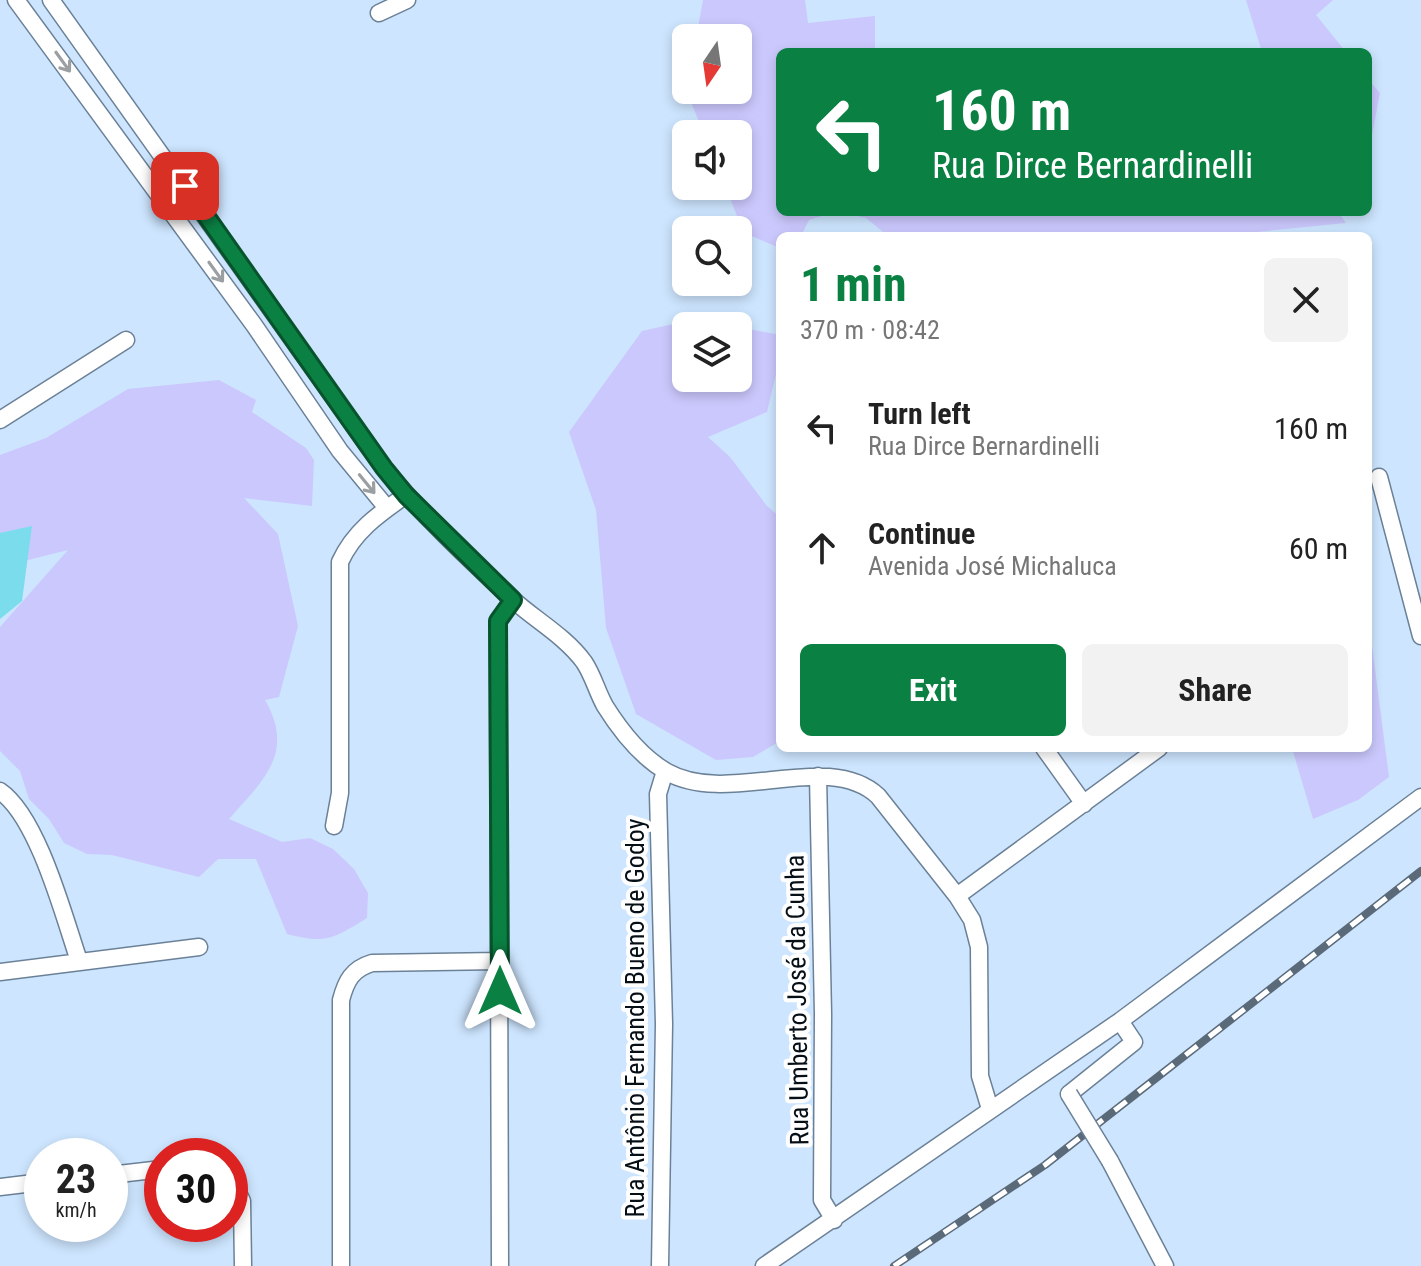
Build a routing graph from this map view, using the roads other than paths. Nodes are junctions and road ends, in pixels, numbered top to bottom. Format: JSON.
{"nodes":[{"id":1,"x":16,"y":0,"type":"edge"},
{"id":2,"x":51,"y":0,"type":"edge"},
{"id":3,"x":407,"y":0,"type":"edge"},
{"id":4,"x":379,"y":13,"type":"dead end"},
{"id":5,"x":126,"y":340,"type":"dead end"},
{"id":6,"x":0,"y":420,"type":"edge"},
{"id":7,"x":1379,"y":477,"type":"dead end"},
{"id":8,"x":406,"y":495,"type":"junction"},
{"id":9,"x":387,"y":508,"type":"junction"},
{"id":10,"x":513,"y":600,"type":"junction"},
{"id":11,"x":1421,"y":636,"type":"edge"},
{"id":12,"x":1047,"y":752,"type":"edge"},
{"id":13,"x":1154,"y":752,"type":"edge"},
{"id":14,"x":665,"y":771,"type":"junction"},
{"id":15,"x":818,"y":776,"type":"junction"},
{"id":16,"x":0,"y":791,"type":"edge"},
{"id":17,"x":1421,"y":797,"type":"edge"},
{"id":18,"x":1084,"y":804,"type":"junction"},
{"id":19,"x":334,"y":826,"type":"dead end"},
{"id":20,"x":957,"y":896,"type":"junction"},
{"id":21,"x":199,"y":947,"type":"dead end"},
{"id":22,"x":79,"y":961,"type":"junction"},
{"id":23,"x":499,"y":961,"type":"junction"},
{"id":24,"x":0,"y":972,"type":"edge"},
{"id":25,"x":1120,"y":1021,"type":"junction"},
{"id":26,"x":990,"y":1109,"type":"junction"},
{"id":27,"x":24,"y":1184,"type":"edge"},
{"id":28,"x":0,"y":1187,"type":"edge"},
{"id":29,"x":834,"y":1220,"type":"junction"},
{"id":30,"x":243,"y":1242,"type":"edge"},
{"id":31,"x":243,"y":1266,"type":"edge"},
{"id":32,"x":341,"y":1266,"type":"edge"},
{"id":33,"x":500,"y":1266,"type":"edge"},
{"id":34,"x":660,"y":1266,"type":"edge"},
{"id":35,"x":764,"y":1266,"type":"edge"},
{"id":36,"x":1165,"y":1266,"type":"edge"}],
"edges":[{"from":1,"to":9,"type":"street","one_way":true},
{"from":2,"to":8,"type":"street"},
{"from":3,"to":4,"type":"street"},
{"from":5,"to":6,"type":"street"},
{"from":7,"to":11,"type":"street"},
{"from":8,"to":9,"type":"street"},
{"from":8,"to":10,"type":"street"},
{"from":9,"to":19,"type":"street"},
{"from":10,"to":14,"type":"street"},
{"from":10,"to":23,"type":"street"},
{"from":12,"to":18,"type":"street"},
{"from":13,"to":18,"type":"street"},
{"from":14,"to":15,"type":"street"},
{"from":14,"to":34,"type":"street","name":"Rua Antônio Fernando Bueno de Godoy"},
{"from":15,"to":20,"type":"street"},
{"from":15,"to":29,"type":"street","name":"Rua Umberto José da Cunha"},
{"from":16,"to":22,"type":"street"},
{"from":17,"to":25,"type":"street"},
{"from":18,"to":20,"type":"street"},
{"from":20,"to":26,"type":"street"},
{"from":21,"to":22,"type":"street"},
{"from":22,"to":24,"type":"street"},
{"from":23,"to":32,"type":"street"},
{"from":23,"to":33,"type":"street"},
{"from":25,"to":26,"type":"street"},
{"from":25,"to":36,"type":"street","bridge":true},
{"from":26,"to":29,"type":"street"},
{"from":27,"to":28,"type":"street"},
{"from":29,"to":35,"type":"street"},
{"from":30,"to":31,"type":"street"}]}
